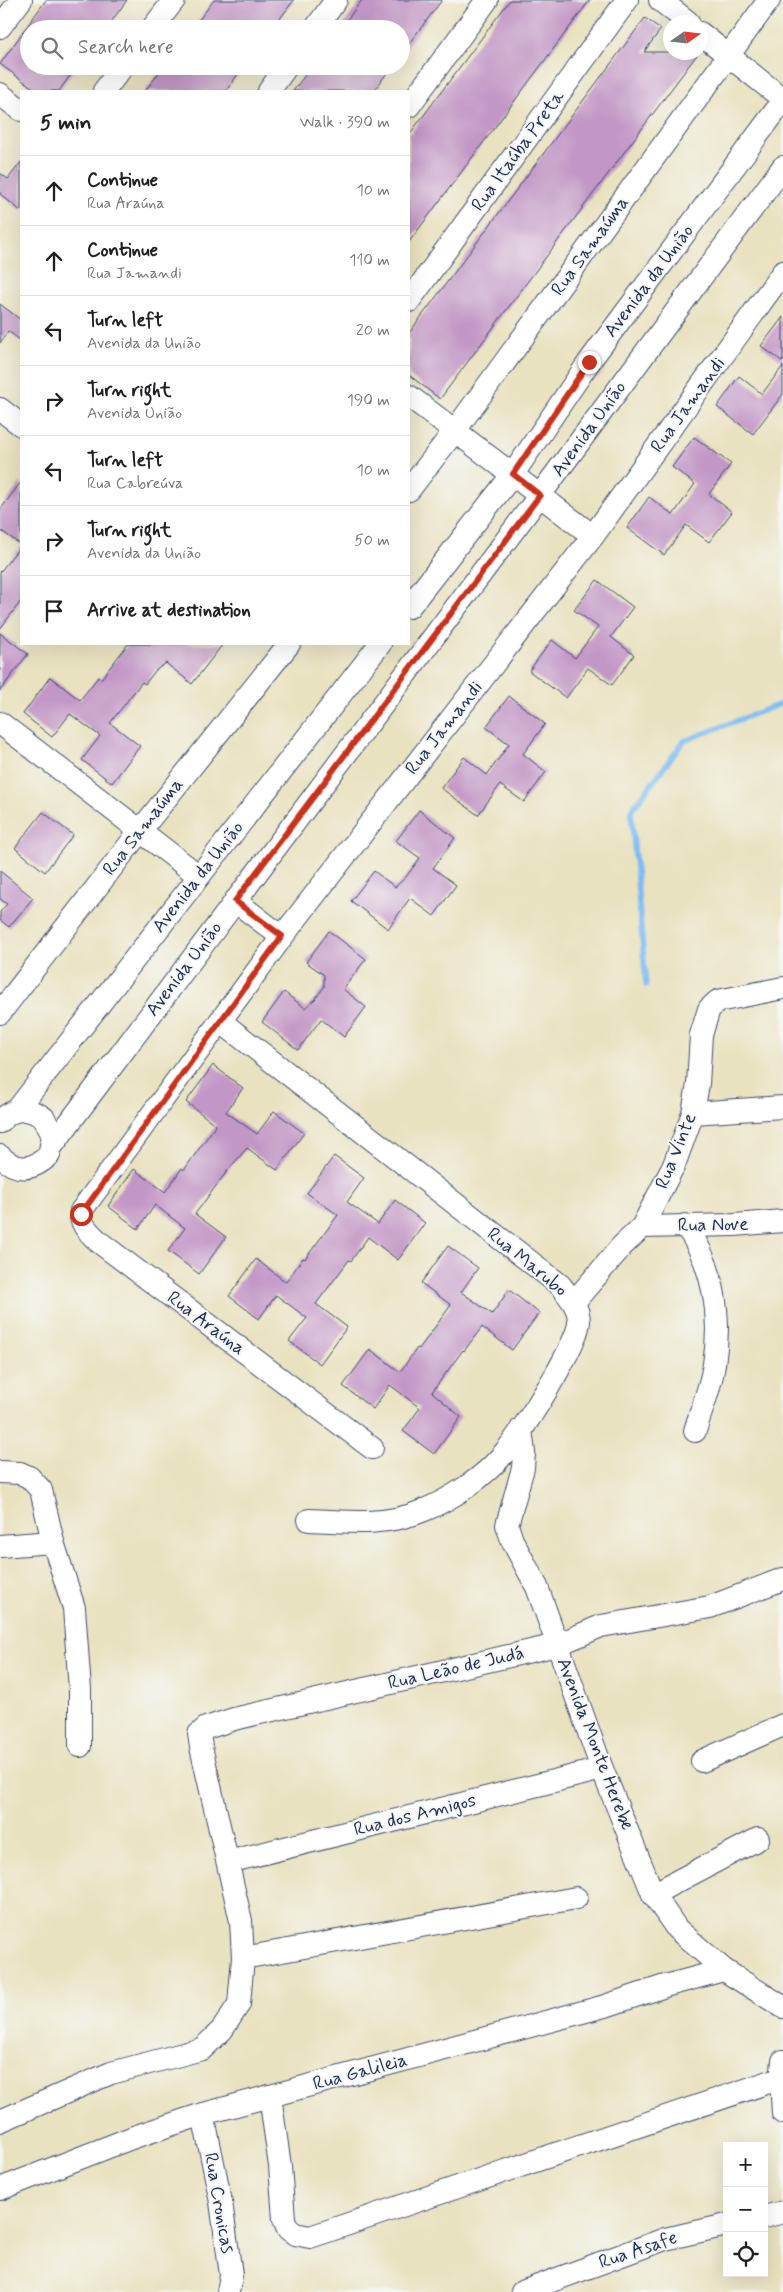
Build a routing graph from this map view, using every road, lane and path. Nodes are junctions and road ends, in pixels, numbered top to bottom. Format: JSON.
{"nodes":[{"id":1,"x":21,"y":0,"type":"edge"},
{"id":2,"x":174,"y":0,"type":"edge"},
{"id":3,"x":336,"y":0,"type":"edge"},
{"id":4,"x":487,"y":0,"type":"edge"},
{"id":5,"x":627,"y":0,"type":"edge"},
{"id":6,"x":660,"y":0,"type":"edge"},
{"id":7,"x":769,"y":0,"type":"edge"},
{"id":8,"x":679,"y":15,"type":"edge"},
{"id":9,"x":159,"y":20,"type":"edge"},
{"id":10,"x":322,"y":20,"type":"edge"},
{"id":11,"x":0,"y":27,"type":"edge"},
{"id":12,"x":708,"y":39,"type":"edge"},
{"id":13,"x":728,"y":55,"type":"junction"},
{"id":14,"x":116,"y":75,"type":"edge"},
{"id":15,"x":281,"y":75,"type":"edge"},
{"id":16,"x":105,"y":90,"type":"edge"},
{"id":17,"x":270,"y":90,"type":"edge"},
{"id":18,"x":0,"y":94,"type":"edge"},
{"id":19,"x":783,"y":100,"type":"edge"},
{"id":20,"x":410,"y":105,"type":"edge"},
{"id":21,"x":20,"y":109,"type":"edge"},
{"id":22,"x":783,"y":167,"type":"edge"},
{"id":23,"x":783,"y":272,"type":"edge"},
{"id":24,"x":410,"y":300,"type":"edge"},
{"id":25,"x":410,"y":397,"type":"edge"},
{"id":26,"x":0,"y":409,"type":"edge"},
{"id":27,"x":20,"y":424,"type":"edge"},
{"id":28,"x":456,"y":429,"type":"junction"},
{"id":29,"x":513,"y":474,"type":"junction"},
{"id":30,"x":410,"y":489,"type":"edge"},
{"id":31,"x":540,"y":495,"type":"junction"},
{"id":32,"x":593,"y":536,"type":"junction"},
{"id":33,"x":410,"y":606,"type":"edge"},
{"id":34,"x":288,"y":645,"type":"edge"},
{"id":35,"x":379,"y":645,"type":"edge"},
{"id":36,"x":0,"y":723,"type":"edge"},
{"id":37,"x":140,"y":831,"type":"junction"},
{"id":38,"x":199,"y":876,"type":"junction"},
{"id":39,"x":235,"y":901,"type":"junction"},
{"id":40,"x":282,"y":936,"type":"junction"},
{"id":41,"x":783,"y":988,"type":"edge"},
{"id":42,"x":0,"y":1013,"type":"edge"},
{"id":43,"x":220,"y":1021,"type":"junction"},
{"id":44,"x":783,"y":1107,"type":"edge"},
{"id":45,"x":693,"y":1113,"type":"junction"},
{"id":46,"x":8,"y":1116,"type":"edge"},
{"id":47,"x":52,"y":1146,"type":"junction"},
{"id":48,"x":0,"y":1156,"type":"edge"},
{"id":49,"x":104,"y":1182,"type":"joint"},
{"id":50,"x":783,"y":1221,"type":"edge"},
{"id":51,"x":685,"y":1225,"type":"junction"},
{"id":52,"x":642,"y":1227,"type":"junction"},
{"id":53,"x":574,"y":1302,"type":"junction"},
{"id":54,"x":520,"y":1429,"type":"junction"},
{"id":55,"x":695,"y":1431,"type":"dead end"},
{"id":56,"x":372,"y":1448,"type":"dead end"},
{"id":57,"x":0,"y":1472,"type":"edge"},
{"id":58,"x":309,"y":1520,"type":"dead end"},
{"id":59,"x":53,"y":1542,"type":"junction"},
{"id":60,"x":0,"y":1546,"type":"edge"},
{"id":61,"x":783,"y":1579,"type":"edge"},
{"id":62,"x":557,"y":1645,"type":"junction"},
{"id":63,"x":783,"y":1725,"type":"edge"},
{"id":64,"x":80,"y":1746,"type":"dead end"},
{"id":65,"x":702,"y":1762,"type":"dead end"},
{"id":66,"x":602,"y":1769,"type":"junction"},
{"id":67,"x":758,"y":1838,"type":"dead end"},
{"id":68,"x":228,"y":1862,"type":"junction"},
{"id":69,"x":653,"y":1894,"type":"junction"},
{"id":70,"x":576,"y":1898,"type":"dead end"},
{"id":71,"x":243,"y":1958,"type":"junction"},
{"id":72,"x":724,"y":1970,"type":"junction"},
{"id":73,"x":783,"y":2007,"type":"edge"},
{"id":74,"x":782,"y":2070,"type":"edge"},
{"id":75,"x":270,"y":2096,"type":"junction"},
{"id":76,"x":783,"y":2113,"type":"edge"},
{"id":77,"x":203,"y":2114,"type":"junction"},
{"id":78,"x":0,"y":2121,"type":"edge"},
{"id":79,"x":0,"y":2189,"type":"edge"},
{"id":80,"x":783,"y":2212,"type":"edge"},
{"id":81,"x":768,"y":2216,"type":"edge"},
{"id":82,"x":723,"y":2226,"type":"edge"},
{"id":83,"x":228,"y":2292,"type":"edge"},
{"id":84,"x":522,"y":2292,"type":"edge"}],
"edges":[{"from":1,"to":11,"type":"street"},
{"from":2,"to":9,"type":"street"},
{"from":3,"to":10,"type":"street"},
{"from":4,"to":20,"type":"street"},
{"from":5,"to":24,"type":"street","name":"Rua Itaúba Preta"},
{"from":6,"to":8,"type":"street"},
{"from":7,"to":13,"type":"street","name":"Rua Samaúma"},
{"from":12,"to":13,"type":"street"},
{"from":13,"to":19,"type":"street"},
{"from":13,"to":28,"type":"street","name":"Rua Samaúma"},
{"from":14,"to":16,"type":"street"},
{"from":15,"to":17,"type":"street"},
{"from":18,"to":21,"type":"street"},
{"from":19,"to":29,"type":"street","name":"Avenida da União"},
{"from":22,"to":31,"type":"street","name":"Avenida União"},
{"from":23,"to":32,"type":"street","name":"Rua Jamandi"},
{"from":25,"to":28,"type":"street"},
{"from":26,"to":27,"type":"street"},
{"from":28,"to":29,"type":"street"},
{"from":28,"to":30,"type":"street","name":"Rua Samaúma"},
{"from":29,"to":31,"type":"street"},
{"from":29,"to":33,"type":"street","name":"Avenida da União"},
{"from":31,"to":32,"type":"street"},
{"from":31,"to":39,"type":"street","name":"Avenida União"},
{"from":32,"to":40,"type":"street","name":"Rua Jamandi"},
{"from":34,"to":37,"type":"street","name":"Rua Samaúma"},
{"from":35,"to":38,"type":"street","name":"Avenida da União"},
{"from":36,"to":37,"type":"street"},
{"from":37,"to":38,"type":"street"},
{"from":37,"to":42,"type":"street","name":"Rua Samaúma"},
{"from":38,"to":46,"type":"street","name":"Avenida da União"},
{"from":39,"to":40,"type":"street"},
{"from":39,"to":47,"type":"street","name":"Avenida União"},
{"from":40,"to":43,"type":"street","name":"Rua Jamandi"},
{"from":41,"to":45,"type":"street","name":"Rua Vinte"},
{"from":43,"to":49,"type":"street","name":"Rua Jamandi"},
{"from":43,"to":53,"type":"street","name":"Rua Marubo"},
{"from":44,"to":45,"type":"street"},
{"from":45,"to":52,"type":"street","name":"Rua Vinte"},
{"from":46,"to":47,"type":"street","name":"Avenida da União"},
{"from":47,"to":48,"type":"street"},
{"from":49,"to":56,"type":"street","name":"Rua Araúna"},
{"from":50,"to":51,"type":"street","name":"Rua Nove"},
{"from":51,"to":52,"type":"street","name":"Rua Nove"},
{"from":51,"to":55,"type":"street"},
{"from":52,"to":53,"type":"street","name":"Rua Vinte"},
{"from":53,"to":54,"type":"street","name":"Rua Marubo"},
{"from":54,"to":58,"type":"street","name":"Rua Marubo"},
{"from":54,"to":62,"type":"street","name":"Avenida Monte Herebe"},
{"from":57,"to":59,"type":"street"},
{"from":59,"to":60,"type":"street"},
{"from":59,"to":64,"type":"street"},
{"from":61,"to":62,"type":"street","name":"Rua Leão de Judá"},
{"from":62,"to":66,"type":"street","name":"Avenida Monte Herebe"},
{"from":62,"to":68,"type":"street","name":"Rua Leão de Judá"},
{"from":63,"to":65,"type":"street"},
{"from":66,"to":68,"type":"street","name":"Rua dos Amigos"},
{"from":66,"to":69,"type":"street","name":"Avenida Monte Herebe"},
{"from":67,"to":69,"type":"street"},
{"from":68,"to":71,"type":"street"},
{"from":69,"to":72,"type":"street","name":"Avenida Monte Herebe"},
{"from":70,"to":71,"type":"street"},
{"from":71,"to":78,"type":"street"},
{"from":72,"to":73,"type":"street","name":"Avenida Monte Herebe"},
{"from":72,"to":75,"type":"street","name":"Rua Galileia"},
{"from":74,"to":75,"type":"street"},
{"from":74,"to":76,"type":"street"},
{"from":75,"to":77,"type":"street","name":"Rua Galileia"},
{"from":77,"to":79,"type":"street","name":"Rua Galileia"},
{"from":77,"to":83,"type":"street","name":"Rua Cronicas"},
{"from":80,"to":81,"type":"street"},
{"from":82,"to":84,"type":"street","name":"Rua Asafe"}]}
